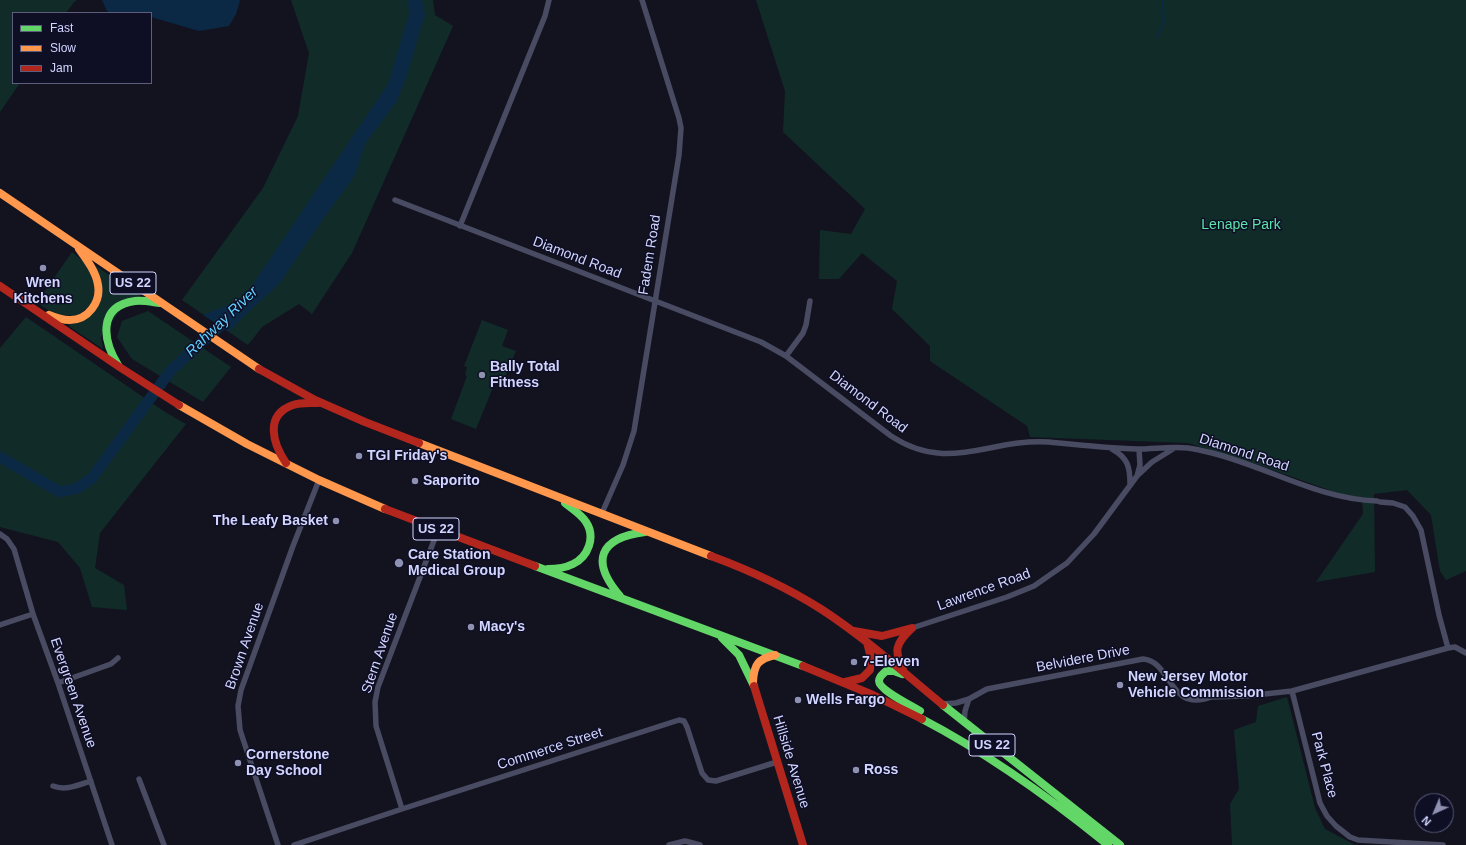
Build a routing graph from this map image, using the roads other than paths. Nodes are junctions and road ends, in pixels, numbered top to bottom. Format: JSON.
{"nodes":[{"id":1,"x":549,"y":0,"type":"edge"},
{"id":2,"x":642,"y":0,"type":"edge"},
{"id":3,"x":0,"y":193,"type":"edge"},
{"id":4,"x":395,"y":200,"type":"dead end"},
{"id":5,"x":460,"y":226,"type":"junction"},
{"id":6,"x":74,"y":242,"type":"junction"},
{"id":7,"x":0,"y":286,"type":"edge"},
{"id":8,"x":810,"y":300,"type":"dead end"},
{"id":9,"x":655,"y":301,"type":"junction"},
{"id":10,"x":162,"y":303,"type":"junction"},
{"id":11,"x":36,"y":310,"type":"junction"},
{"id":12,"x":786,"y":356,"type":"junction"},
{"id":13,"x":121,"y":368,"type":"junction"},
{"id":14,"x":320,"y":402,"type":"junction"},
{"id":15,"x":1110,"y":448,"type":"junction"},
{"id":16,"x":1176,"y":448,"type":"junction"},
{"id":17,"x":1138,"y":449,"type":"junction"},
{"id":18,"x":288,"y":465,"type":"junction"},
{"id":19,"x":1137,"y":476,"type":"junction"},
{"id":20,"x":319,"y":480,"type":"junction"},
{"id":21,"x":1130,"y":484,"type":"junction"},
{"id":22,"x":558,"y":497,"type":"junction"},
{"id":23,"x":602,"y":513,"type":"junction"},
{"id":24,"x":438,"y":530,"type":"junction"},
{"id":25,"x":649,"y":532,"type":"junction"},
{"id":26,"x":0,"y":534,"type":"edge"},
{"id":27,"x":544,"y":569,"type":"junction"},
{"id":28,"x":623,"y":598,"type":"junction"},
{"id":29,"x":33,"y":614,"type":"junction"},
{"id":30,"x":0,"y":624,"type":"edge"},
{"id":31,"x":912,"y":628,"type":"junction"},
{"id":32,"x":851,"y":630,"type":"junction"},
{"id":33,"x":718,"y":634,"type":"junction"},
{"id":34,"x":867,"y":642,"type":"junction"},
{"id":35,"x":1448,"y":648,"type":"junction"},
{"id":36,"x":1466,"y":653,"type":"edge"},
{"id":37,"x":775,"y":655,"type":"junction"},
{"id":38,"x":118,"y":658,"type":"dead end"},
{"id":39,"x":907,"y":675,"type":"junction"},
{"id":40,"x":843,"y":682,"type":"junction"},
{"id":41,"x":58,"y":683,"type":"junction"},
{"id":42,"x":754,"y":686,"type":"junction"},
{"id":43,"x":1292,"y":691,"type":"junction"},
{"id":44,"x":969,"y":699,"type":"junction"},
{"id":45,"x":941,"y":704,"type":"junction"},
{"id":46,"x":964,"y":722,"type":"junction"},
{"id":47,"x":956,"y":738,"type":"junction"},
{"id":48,"x":777,"y":762,"type":"junction"},
{"id":49,"x":139,"y":778,"type":"dead end"},
{"id":50,"x":91,"y":782,"type":"junction"},
{"id":51,"x":53,"y":786,"type":"dead end"},
{"id":52,"x":402,"y":809,"type":"junction"},
{"id":53,"x":110,"y":844,"type":"edge"},
{"id":54,"x":164,"y":845,"type":"edge"},
{"id":55,"x":278,"y":845,"type":"edge"},
{"id":56,"x":294,"y":845,"type":"edge"},
{"id":57,"x":669,"y":845,"type":"edge"},
{"id":58,"x":700,"y":845,"type":"edge"},
{"id":59,"x":803,"y":845,"type":"edge"},
{"id":60,"x":1108,"y":845,"type":"edge"},
{"id":61,"x":1120,"y":845,"type":"edge"},
{"id":62,"x":1443,"y":845,"type":"edge"}],
"edges":[{"from":1,"to":5,"type":"street"},
{"from":2,"to":9,"type":"street","name":"Fadem Road"},
{"from":3,"to":6,"type":"main road","number":"US 22"},
{"from":4,"to":5,"type":"street","name":"Diamond Road"},
{"from":5,"to":9,"type":"street","name":"Diamond Road"},
{"from":6,"to":10,"type":"main road","number":"US 22"},
{"from":6,"to":11,"type":"main road"},
{"from":7,"to":11,"type":"main road","number":"US 22"},
{"from":8,"to":12,"type":"street"},
{"from":9,"to":12,"type":"street","name":"Diamond Road"},
{"from":9,"to":23,"type":"street","name":"Fadem Road"},
{"from":10,"to":13,"type":"main road"},
{"from":10,"to":14,"type":"main road","number":"US 22"},
{"from":11,"to":13,"type":"main road","number":"US 22"},
{"from":12,"to":15,"type":"street","name":"Diamond Road"},
{"from":13,"to":18,"type":"main road","number":"US 22"},
{"from":14,"to":18,"type":"main road"},
{"from":14,"to":22,"type":"main road","number":"US 22"},
{"from":15,"to":17,"type":"street","name":"Diamond Road"},
{"from":15,"to":21,"type":"street"},
{"from":16,"to":17,"type":"street","name":"Diamond Road"},
{"from":16,"to":19,"type":"street","name":"Lawrence Road"},
{"from":16,"to":35,"type":"street","name":"Diamond Road"},
{"from":17,"to":19,"type":"street"},
{"from":18,"to":20,"type":"main road","number":"US 22"},
{"from":19,"to":21,"type":"street","name":"Lawrence Road"},
{"from":20,"to":24,"type":"main road","number":"US 22"},
{"from":20,"to":55,"type":"street","name":"Brown Avenue"},
{"from":21,"to":31,"type":"street","name":"Lawrence Road"},
{"from":22,"to":23,"type":"main road","number":"US 22"},
{"from":22,"to":27,"type":"main road"},
{"from":23,"to":25,"type":"main road","number":"US 22"},
{"from":24,"to":27,"type":"main road","number":"US 22"},
{"from":24,"to":52,"type":"street","name":"Stern Avenue"},
{"from":25,"to":28,"type":"main road"},
{"from":25,"to":32,"type":"main road","number":"US 22"},
{"from":26,"to":29,"type":"street","name":"Evergreen Avenue"},
{"from":27,"to":28,"type":"main road","number":"US 22"},
{"from":28,"to":33,"type":"main road","number":"US 22"},
{"from":29,"to":30,"type":"street"},
{"from":29,"to":41,"type":"street","name":"Evergreen Avenue"},
{"from":31,"to":32,"type":"main road"},
{"from":31,"to":39,"type":"main road"},
{"from":32,"to":34,"type":"main road","number":"US 22"},
{"from":33,"to":37,"type":"main road","number":"US 22"},
{"from":33,"to":42,"type":"main road"},
{"from":34,"to":39,"type":"main road","number":"US 22"},
{"from":34,"to":40,"type":"main road"},
{"from":35,"to":36,"type":"street"},
{"from":35,"to":43,"type":"street"},
{"from":37,"to":40,"type":"main road","number":"US 22"},
{"from":37,"to":42,"type":"main road"},
{"from":38,"to":41,"type":"street"},
{"from":39,"to":45,"type":"main road","number":"US 22"},
{"from":39,"to":47,"type":"main road"},
{"from":40,"to":47,"type":"main road","number":"US 22"},
{"from":41,"to":50,"type":"street","name":"Evergreen Avenue"},
{"from":42,"to":48,"type":"main road","name":"Hillside Avenue"},
{"from":43,"to":44,"type":"street","name":"Belvidere Drive"},
{"from":43,"to":62,"type":"street","name":"Park Place"},
{"from":44,"to":45,"type":"street","name":"Belvidere Drive"},
{"from":44,"to":46,"type":"street"},
{"from":45,"to":46,"type":"main road","number":"US 22"},
{"from":46,"to":61,"type":"main road","number":"US 22"},
{"from":47,"to":60,"type":"main road","number":"US 22"},
{"from":48,"to":52,"type":"street","name":"Commerce Street"},
{"from":48,"to":59,"type":"main road","name":"Hillside Avenue"},
{"from":49,"to":54,"type":"street"},
{"from":50,"to":51,"type":"street"},
{"from":50,"to":53,"type":"street","name":"Evergreen Avenue"},
{"from":52,"to":56,"type":"street","name":"Commerce Street"},
{"from":57,"to":58,"type":"street"}]}
